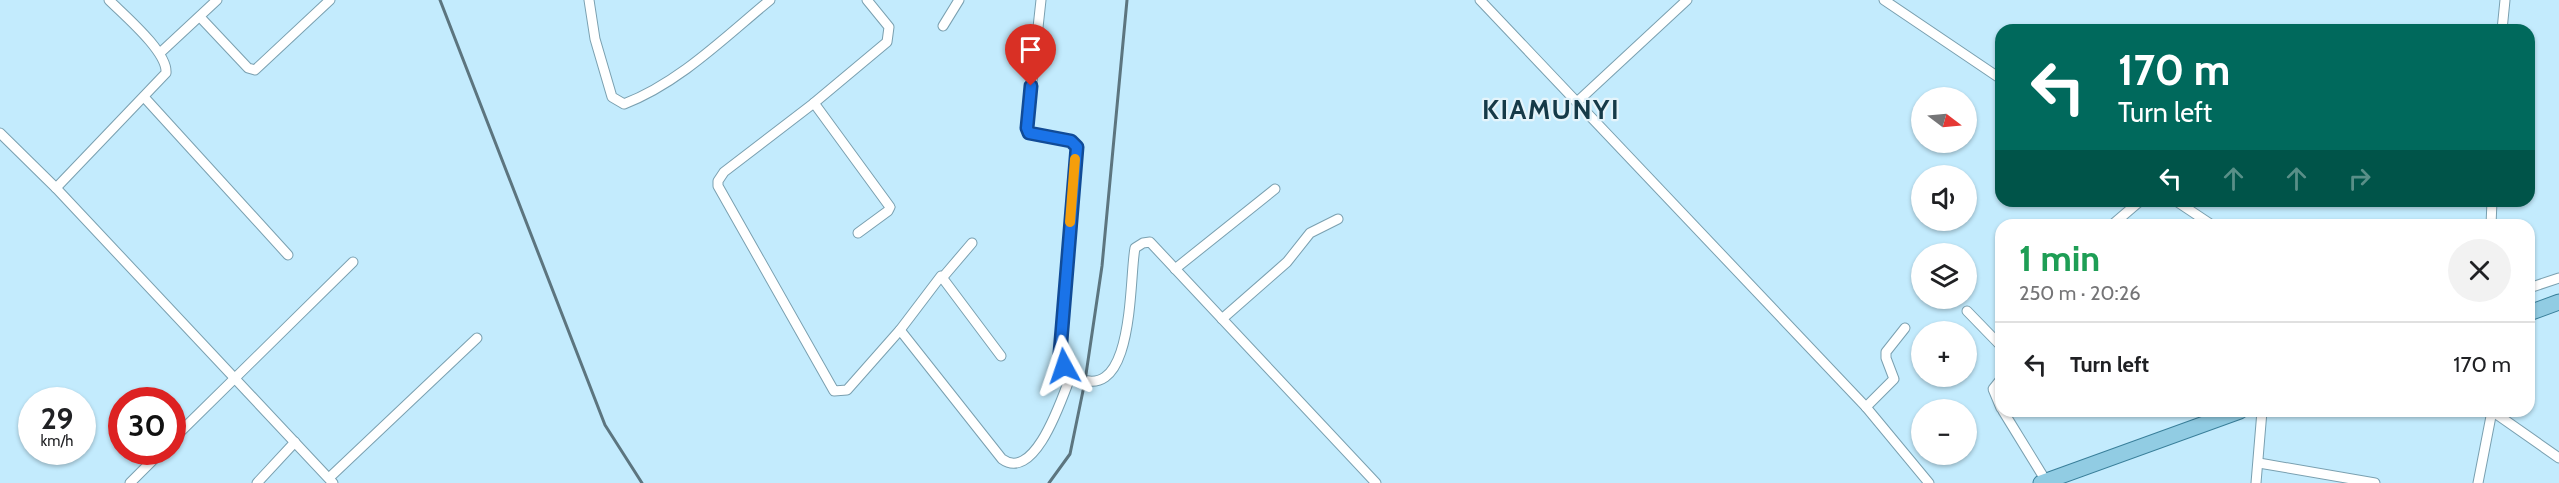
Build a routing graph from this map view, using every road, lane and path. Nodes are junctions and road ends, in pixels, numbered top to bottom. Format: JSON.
{"nodes":[{"id":1,"x":109,"y":0,"type":"edge"},
{"id":2,"x":217,"y":0,"type":"edge"},
{"id":3,"x":330,"y":0,"type":"edge"},
{"id":4,"x":589,"y":0,"type":"edge"},
{"id":5,"x":770,"y":0,"type":"edge"},
{"id":6,"x":867,"y":0,"type":"edge"},
{"id":7,"x":959,"y":0,"type":"edge"},
{"id":8,"x":1041,"y":0,"type":"edge"},
{"id":9,"x":1480,"y":0,"type":"edge"},
{"id":10,"x":1687,"y":0,"type":"edge"},
{"id":11,"x":1884,"y":0,"type":"edge"},
{"id":12,"x":2505,"y":0,"type":"edge"},
{"id":13,"x":200,"y":17,"type":"junction"},
{"id":14,"x":2503,"y":24,"type":"edge"},
{"id":15,"x":943,"y":26,"type":"dead end"},
{"id":16,"x":160,"y":53,"type":"junction"},
{"id":17,"x":1995,"y":75,"type":"edge"},
{"id":18,"x":144,"y":97,"type":"junction"},
{"id":19,"x":1577,"y":102,"type":"junction"},
{"id":20,"x":814,"y":103,"type":"junction"},
{"id":21,"x":0,"y":133,"type":"edge"},
{"id":22,"x":56,"y":188,"type":"junction"},
{"id":23,"x":1275,"y":189,"type":"dead end"},
{"id":24,"x":2133,"y":207,"type":"edge"},
{"id":25,"x":2185,"y":207,"type":"edge"},
{"id":26,"x":1338,"y":219,"type":"dead end"},
{"id":27,"x":2119,"y":219,"type":"edge"},
{"id":28,"x":2203,"y":219,"type":"edge"},
{"id":29,"x":858,"y":233,"type":"dead end"},
{"id":30,"x":972,"y":243,"type":"dead end"},
{"id":31,"x":288,"y":255,"type":"dead end"},
{"id":32,"x":353,"y":262,"type":"dead end"},
{"id":33,"x":1175,"y":269,"type":"junction"},
{"id":34,"x":943,"y":278,"type":"junction"},
{"id":35,"x":2559,"y":278,"type":"edge"},
{"id":36,"x":2535,"y":286,"type":"edge"},
{"id":37,"x":2559,"y":302,"type":"edge"},
{"id":38,"x":1966,"y":311,"type":"dead end"},
{"id":39,"x":2535,"y":312,"type":"edge"},
{"id":40,"x":1222,"y":319,"type":"junction"},
{"id":41,"x":1905,"y":328,"type":"dead end"},
{"id":42,"x":900,"y":330,"type":"junction"},
{"id":43,"x":477,"y":338,"type":"dead end"},
{"id":44,"x":1995,"y":340,"type":"edge"},
{"id":45,"x":1001,"y":356,"type":"dead end"},
{"id":46,"x":1071,"y":375,"type":"junction"},
{"id":47,"x":234,"y":378,"type":"junction"},
{"id":48,"x":1866,"y":407,"type":"junction"},
{"id":49,"x":2006,"y":417,"type":"edge"},
{"id":50,"x":2223,"y":417,"type":"edge"},
{"id":51,"x":2262,"y":417,"type":"edge"},
{"id":52,"x":2491,"y":417,"type":"edge"},
{"id":53,"x":2501,"y":417,"type":"edge"},
{"id":54,"x":186,"y":426,"type":"edge"},
{"id":55,"x":295,"y":442,"type":"junction"},
{"id":56,"x":2559,"y":458,"type":"edge"},
{"id":57,"x":2259,"y":463,"type":"junction"},
{"id":58,"x":148,"y":465,"type":"edge"},
{"id":59,"x":331,"y":481,"type":"edge"},
{"id":60,"x":2044,"y":482,"type":"edge"},
{"id":61,"x":130,"y":483,"type":"edge"},
{"id":62,"x":257,"y":483,"type":"edge"},
{"id":63,"x":1376,"y":483,"type":"edge"},
{"id":64,"x":1929,"y":483,"type":"edge"},
{"id":65,"x":2256,"y":483,"type":"edge"},
{"id":66,"x":2375,"y":483,"type":"edge"},
{"id":67,"x":2478,"y":483,"type":"edge"}],
"edges":[{"from":1,"to":16,"type":"street"},
{"from":2,"to":13,"type":"street"},
{"from":3,"to":13,"type":"street"},
{"from":4,"to":5,"type":"street"},
{"from":6,"to":20,"type":"street"},
{"from":7,"to":15,"type":"street"},
{"from":8,"to":46,"type":"street"},
{"from":9,"to":19,"type":"street"},
{"from":10,"to":19,"type":"street"},
{"from":11,"to":17,"type":"street"},
{"from":12,"to":14,"type":"street"},
{"from":13,"to":16,"type":"street"},
{"from":16,"to":18,"type":"street"},
{"from":18,"to":22,"type":"street"},
{"from":18,"to":31,"type":"street"},
{"from":19,"to":48,"type":"street"},
{"from":20,"to":29,"type":"street"},
{"from":20,"to":42,"type":"street"},
{"from":21,"to":22,"type":"street"},
{"from":22,"to":47,"type":"street"},
{"from":23,"to":33,"type":"street"},
{"from":24,"to":27,"type":"street"},
{"from":25,"to":28,"type":"street"},
{"from":26,"to":40,"type":"street"},
{"from":30,"to":34,"type":"street"},
{"from":32,"to":47,"type":"street"},
{"from":33,"to":40,"type":"street"},
{"from":33,"to":46,"type":"street"},
{"from":34,"to":42,"type":"street"},
{"from":34,"to":45,"type":"street"},
{"from":35,"to":36,"type":"street"},
{"from":37,"to":39,"type":"main road"},
{"from":38,"to":44,"type":"street"},
{"from":40,"to":63,"type":"street"},
{"from":41,"to":48,"type":"street"},
{"from":42,"to":46,"type":"street"},
{"from":43,"to":59,"type":"street"},
{"from":47,"to":54,"type":"street"},
{"from":47,"to":55,"type":"street"},
{"from":48,"to":64,"type":"street"},
{"from":49,"to":60,"type":"street"},
{"from":50,"to":60,"type":"main road"},
{"from":51,"to":57,"type":"street"},
{"from":52,"to":67,"type":"street"},
{"from":53,"to":56,"type":"street"},
{"from":55,"to":59,"type":"street"},
{"from":55,"to":62,"type":"street"},
{"from":57,"to":65,"type":"street"},
{"from":57,"to":66,"type":"street"},
{"from":58,"to":61,"type":"street"}]}
